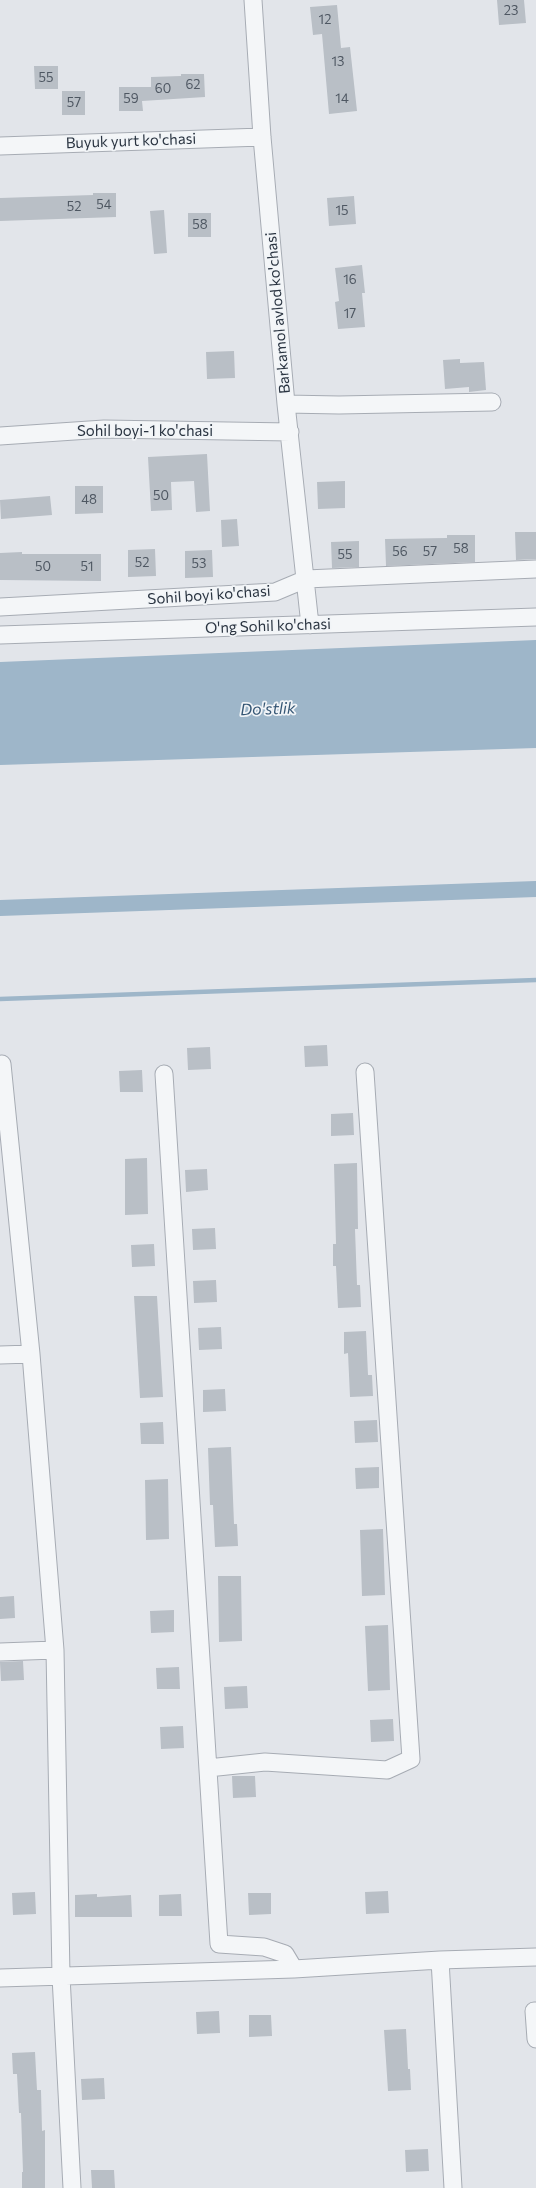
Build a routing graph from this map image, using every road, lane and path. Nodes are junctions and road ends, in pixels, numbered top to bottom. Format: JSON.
{"nodes":[{"id":1,"x":254,"y":0,"type":"edge"},
{"id":2,"x":262,"y":137,"type":"junction"},
{"id":3,"x":0,"y":146,"type":"edge"},
{"id":4,"x":492,"y":402,"type":"dead end"},
{"id":5,"x":286,"y":404,"type":"junction"},
{"id":6,"x":290,"y":432,"type":"junction"},
{"id":7,"x":0,"y":436,"type":"edge"},
{"id":8,"x":536,"y":569,"type":"edge"},
{"id":9,"x":306,"y":579,"type":"junction"},
{"id":10,"x":0,"y":607,"type":"edge"},
{"id":11,"x":536,"y":617,"type":"edge"},
{"id":12,"x":310,"y":625,"type":"junction"},
{"id":13,"x":0,"y":635,"type":"edge"},
{"id":14,"x":2,"y":1064,"type":"dead end"},
{"id":15,"x":365,"y":1072,"type":"dead end"},
{"id":16,"x":164,"y":1074,"type":"dead end"},
{"id":17,"x":31,"y":1354,"type":"junction"},
{"id":18,"x":0,"y":1355,"type":"edge"},
{"id":19,"x":55,"y":1650,"type":"junction"},
{"id":20,"x":0,"y":1652,"type":"edge"},
{"id":21,"x":208,"y":1768,"type":"junction"},
{"id":22,"x":536,"y":1957,"type":"edge"},
{"id":23,"x":440,"y":1960,"type":"junction"},
{"id":24,"x":294,"y":1968,"type":"junction"},
{"id":25,"x":61,"y":1976,"type":"junction"},
{"id":26,"x":0,"y":1978,"type":"edge"},
{"id":27,"x":536,"y":2011,"type":"edge"},
{"id":28,"x":536,"y":2039,"type":"edge"},
{"id":29,"x":72,"y":2188,"type":"edge"},
{"id":30,"x":453,"y":2188,"type":"edge"}],
"edges":[{"from":1,"to":2,"type":"street","name":"Barkamol avlod ko'chasi"},
{"from":2,"to":3,"type":"street","name":"Buyuk yurt ko'chasi"},
{"from":2,"to":5,"type":"street","name":"Barkamol avlod ko'chasi"},
{"from":4,"to":5,"type":"street"},
{"from":5,"to":6,"type":"street","name":"Barkamol avlod ko'chasi"},
{"from":6,"to":7,"type":"street","name":"Sohil boyi-1 ko'chasi"},
{"from":6,"to":9,"type":"street","name":"Barkamol avlod ko'chasi"},
{"from":8,"to":9,"type":"street","name":"Sohil boyi ko'chasi"},
{"from":9,"to":10,"type":"street","name":"Sohil boyi ko'chasi"},
{"from":9,"to":12,"type":"street","name":"Barkamol avlod ko'chasi"},
{"from":11,"to":12,"type":"street","name":"O'ng Sohil ko'chasi"},
{"from":12,"to":13,"type":"street","name":"O'ng Sohil ko'chasi"},
{"from":14,"to":17,"type":"street"},
{"from":15,"to":21,"type":"street"},
{"from":16,"to":21,"type":"street"},
{"from":17,"to":18,"type":"street"},
{"from":17,"to":19,"type":"street"},
{"from":19,"to":20,"type":"street"},
{"from":19,"to":25,"type":"street"},
{"from":21,"to":24,"type":"street"},
{"from":22,"to":23,"type":"street"},
{"from":23,"to":24,"type":"street"},
{"from":23,"to":30,"type":"street"},
{"from":24,"to":25,"type":"street"},
{"from":25,"to":26,"type":"street"},
{"from":25,"to":29,"type":"street"},
{"from":27,"to":28,"type":"street"}]}
